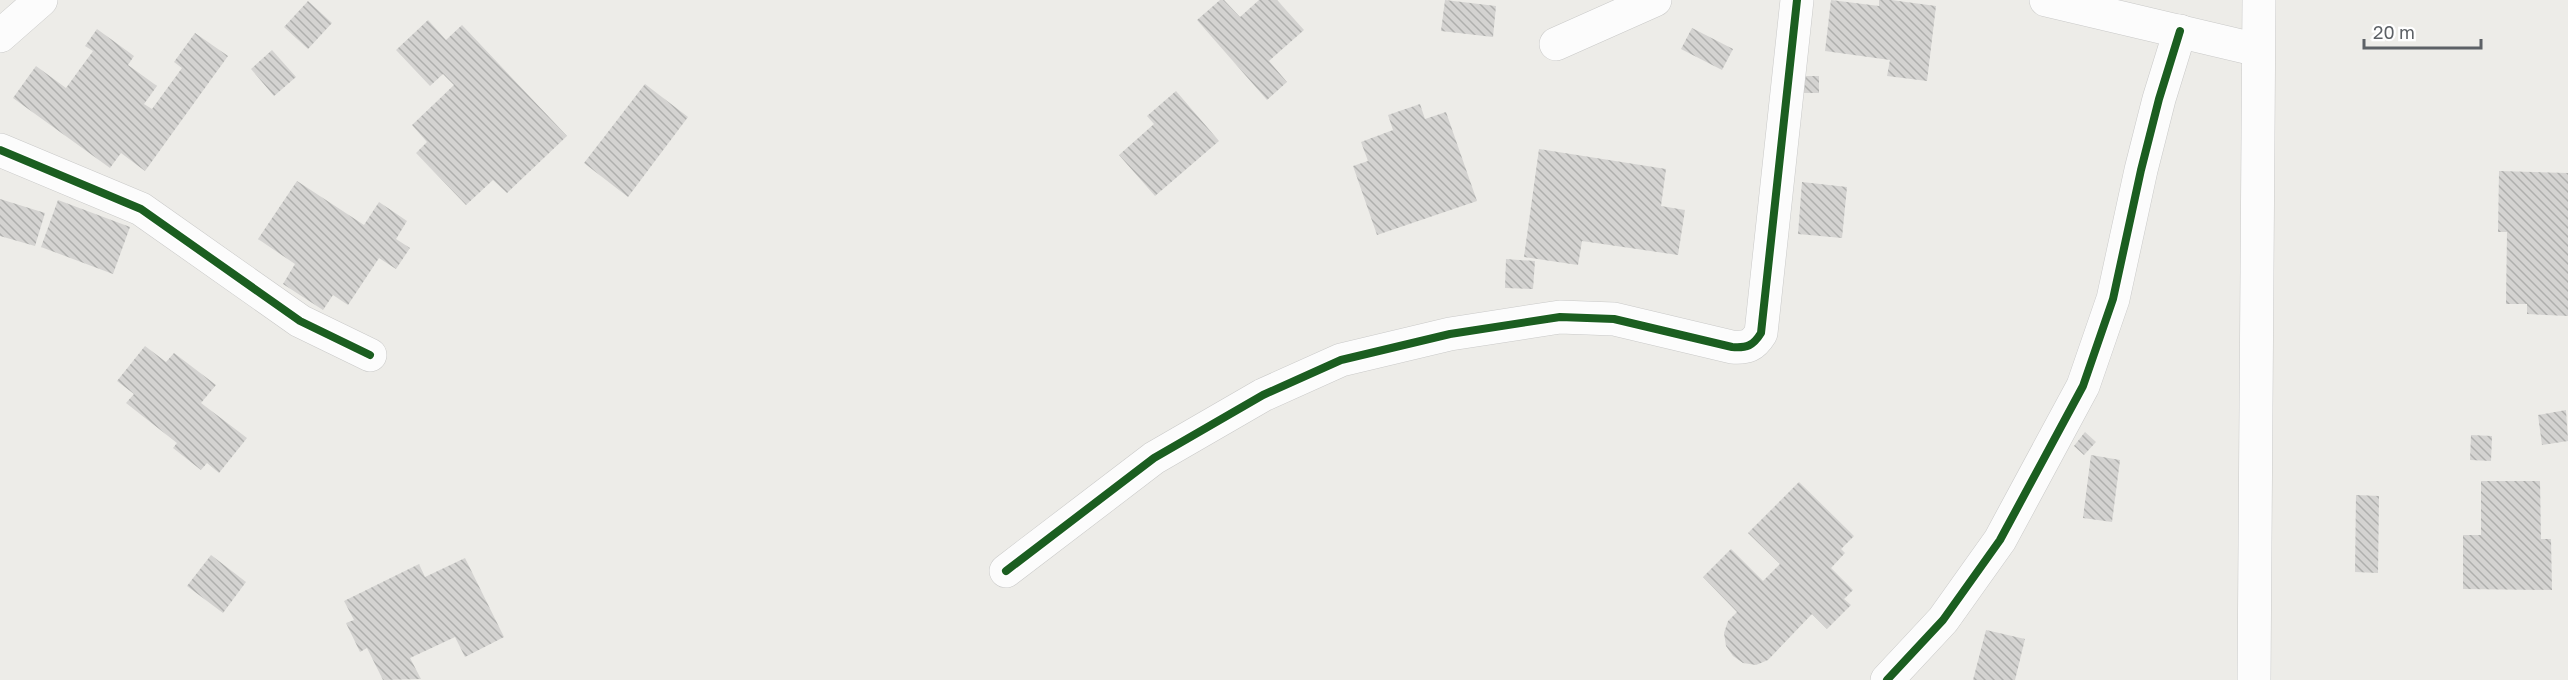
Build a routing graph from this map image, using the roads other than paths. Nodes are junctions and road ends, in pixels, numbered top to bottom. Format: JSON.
{"nodes":[{"id":1,"x":41,"y":0,"type":"edge"},
{"id":2,"x":1655,"y":0,"type":"edge"},
{"id":3,"x":1797,"y":0,"type":"edge"},
{"id":4,"x":2046,"y":0,"type":"edge"},
{"id":5,"x":2259,"y":0,"type":"edge"},
{"id":6,"x":2180,"y":31,"type":"junction"},
{"id":7,"x":0,"y":36,"type":"edge"},
{"id":8,"x":1556,"y":44,"type":"dead end"},
{"id":9,"x":2258,"y":50,"type":"junction"},
{"id":10,"x":0,"y":150,"type":"edge"},
{"id":11,"x":370,"y":355,"type":"dead end"},
{"id":12,"x":1006,"y":571,"type":"dead end"},
{"id":13,"x":1887,"y":680,"type":"edge"},
{"id":14,"x":2254,"y":680,"type":"edge"}],
"edges":[{"from":1,"to":7,"type":"street"},
{"from":2,"to":8,"type":"street"},
{"from":3,"to":12,"type":"street"},
{"from":4,"to":6,"type":"street"},
{"from":5,"to":9,"type":"street"},
{"from":6,"to":9,"type":"street"},
{"from":6,"to":13,"type":"street"},
{"from":9,"to":14,"type":"street"},
{"from":10,"to":11,"type":"street"}]}
